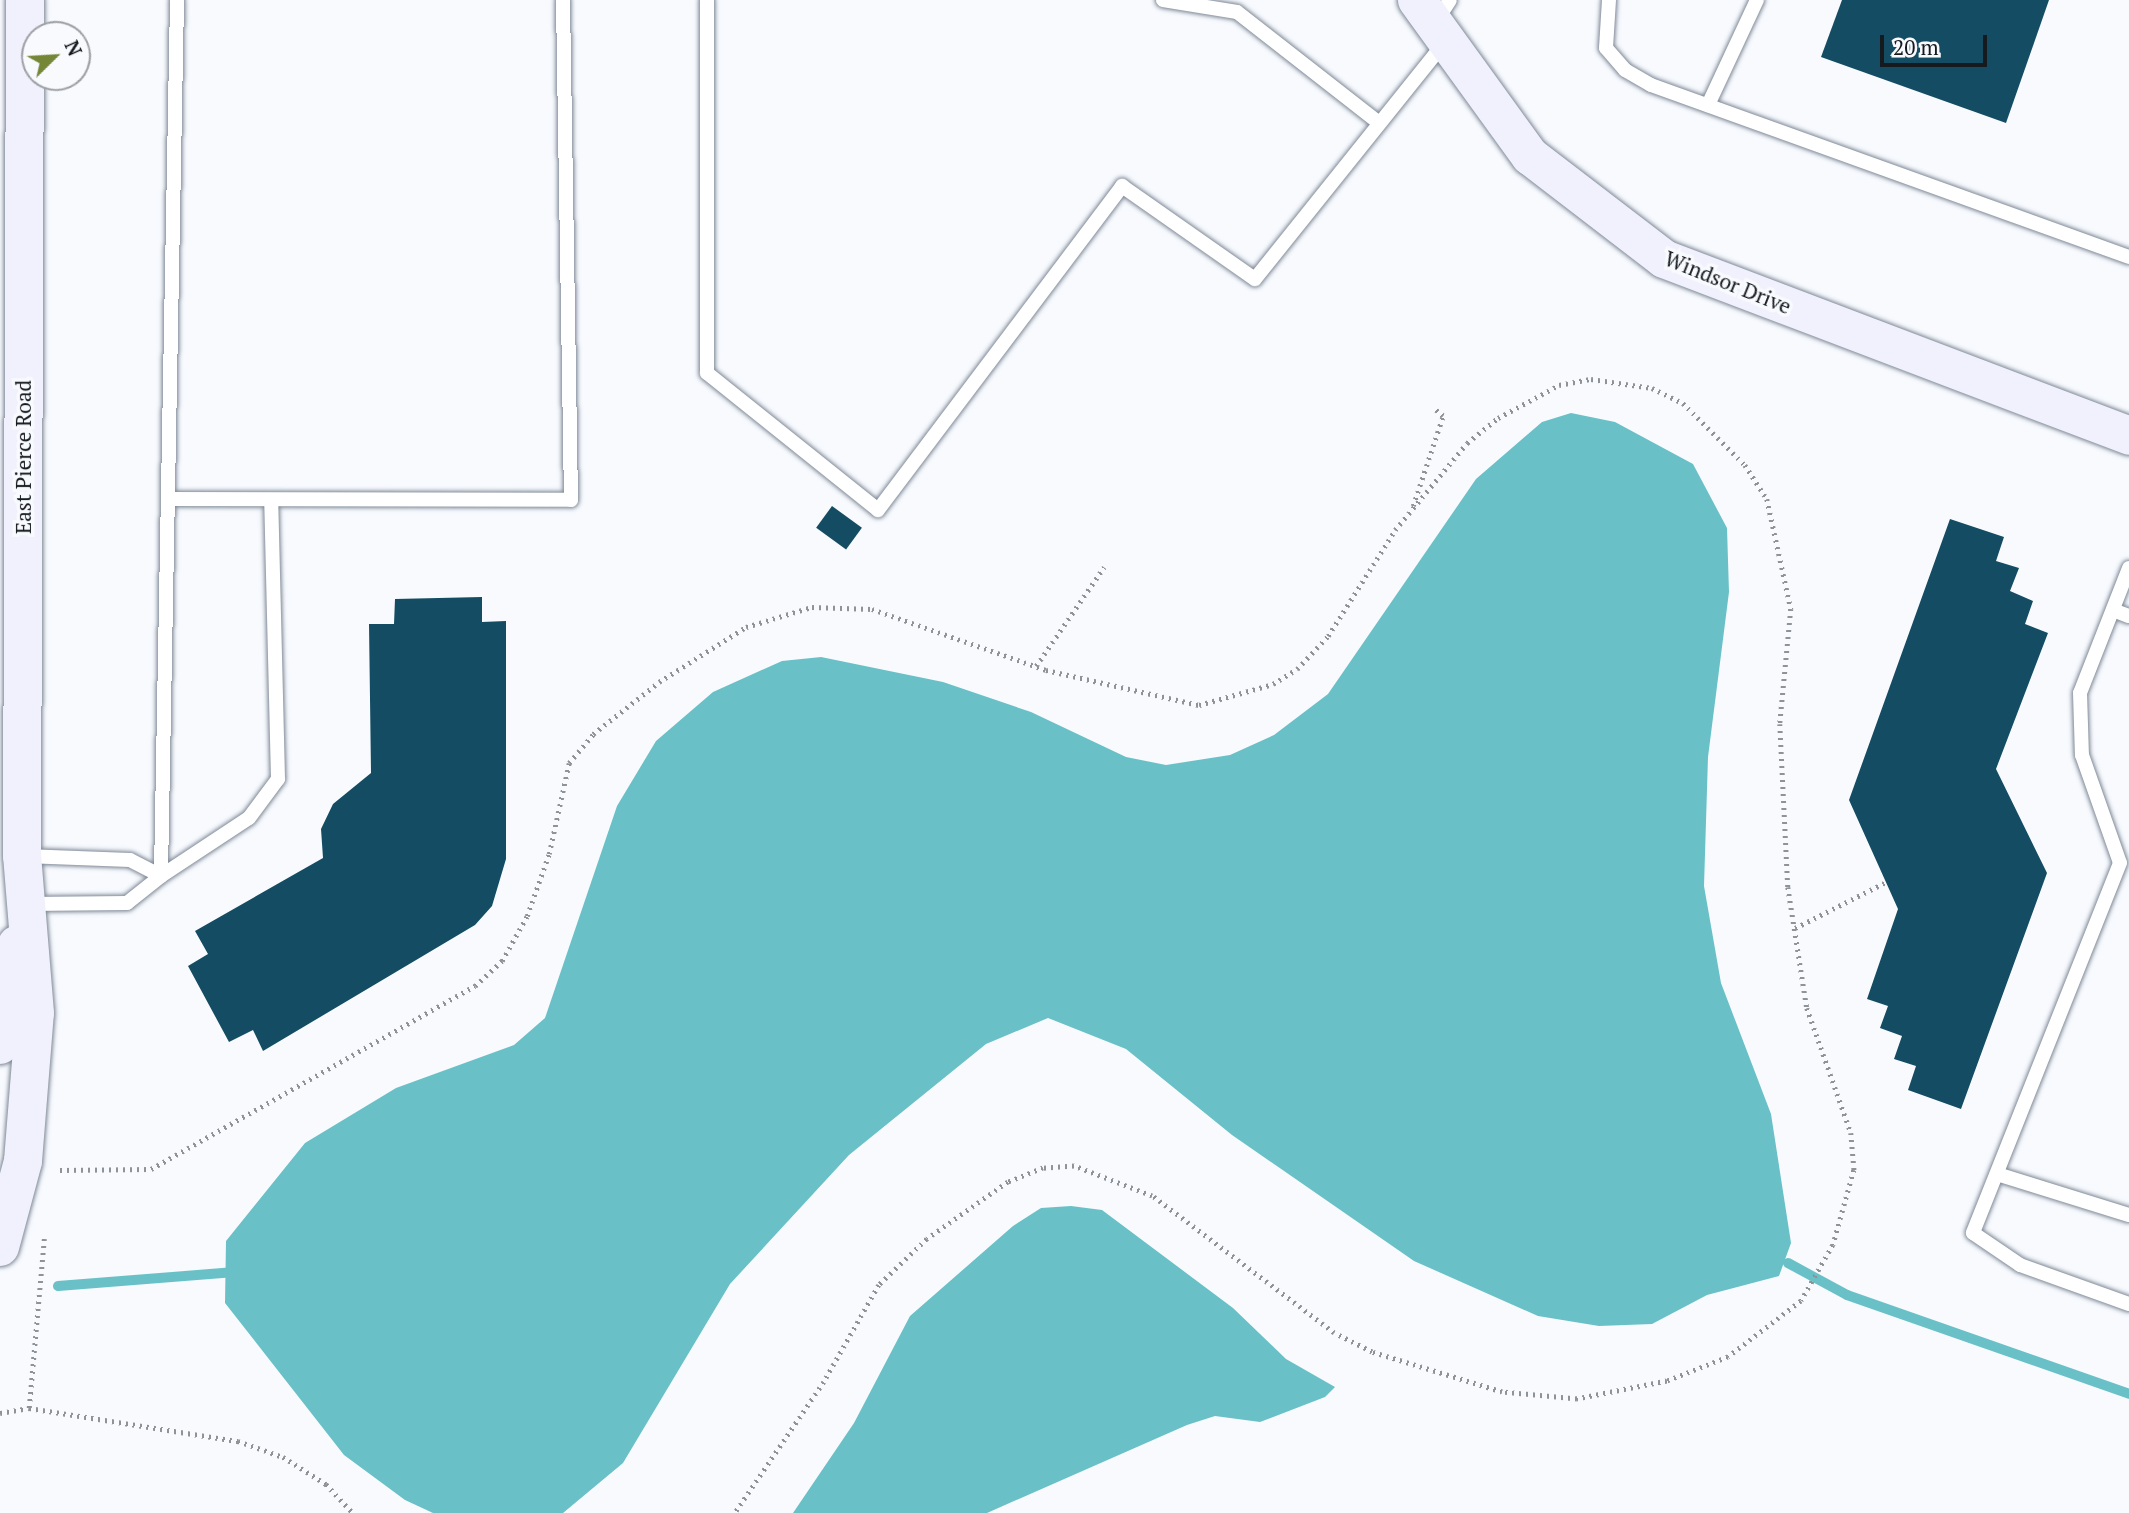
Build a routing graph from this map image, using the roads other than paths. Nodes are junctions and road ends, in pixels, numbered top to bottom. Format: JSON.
{"nodes":[{"id":1,"x":25,"y":0,"type":"edge"},
{"id":2,"x":177,"y":0,"type":"edge"},
{"id":3,"x":563,"y":0,"type":"edge"},
{"id":4,"x":707,"y":0,"type":"edge"},
{"id":5,"x":1163,"y":0,"type":"edge"},
{"id":6,"x":1609,"y":0,"type":"edge"},
{"id":7,"x":1757,"y":0,"type":"edge"},
{"id":8,"x":1437,"y":16,"type":"edge"},
{"id":9,"x":1708,"y":105,"type":"junction"},
{"id":10,"x":1380,"y":123,"type":"junction"},
{"id":11,"x":2129,"y":257,"type":"edge"},
{"id":12,"x":2129,"y":436,"type":"edge"},
{"id":13,"x":171,"y":499,"type":"junction"},
{"id":14,"x":271,"y":499,"type":"junction"},
{"id":15,"x":2129,"y":568,"type":"edge"},
{"id":16,"x":2113,"y":610,"type":"junction"},
{"id":17,"x":2129,"y":616,"type":"edge"},
{"id":18,"x":22,"y":856,"type":"junction"},
{"id":19,"x":161,"y":876,"type":"junction"},
{"id":20,"x":23,"y":909,"type":"junction"},
{"id":21,"x":0,"y":1045,"type":"edge"},
{"id":22,"x":1997,"y":1174,"type":"junction"},
{"id":23,"x":2129,"y":1215,"type":"edge"},
{"id":24,"x":0,"y":1247,"type":"edge"},
{"id":25,"x":2129,"y":1304,"type":"edge"}],
"edges":[{"from":1,"to":18,"type":"street","name":"East Pierce Road"},
{"from":2,"to":13,"type":"lane"},
{"from":3,"to":14,"type":"lane"},
{"from":4,"to":10,"type":"lane"},
{"from":5,"to":10,"type":"lane"},
{"from":6,"to":9,"type":"lane"},
{"from":7,"to":9,"type":"lane"},
{"from":8,"to":10,"type":"lane"},
{"from":8,"to":12,"type":"street","name":"Windsor Drive"},
{"from":9,"to":11,"type":"lane"},
{"from":13,"to":14,"type":"lane"},
{"from":13,"to":19,"type":"lane"},
{"from":14,"to":19,"type":"lane"},
{"from":15,"to":16,"type":"lane"},
{"from":16,"to":17,"type":"lane"},
{"from":16,"to":22,"type":"lane"},
{"from":18,"to":19,"type":"lane"},
{"from":18,"to":20,"type":"street","name":"East Pierce Road"},
{"from":19,"to":20,"type":"lane"},
{"from":20,"to":21,"type":"street","name":"East Pierce Road"},
{"from":20,"to":24,"type":"street","name":"East Pierce Road"},
{"from":22,"to":23,"type":"lane"},
{"from":22,"to":25,"type":"lane"}]}
